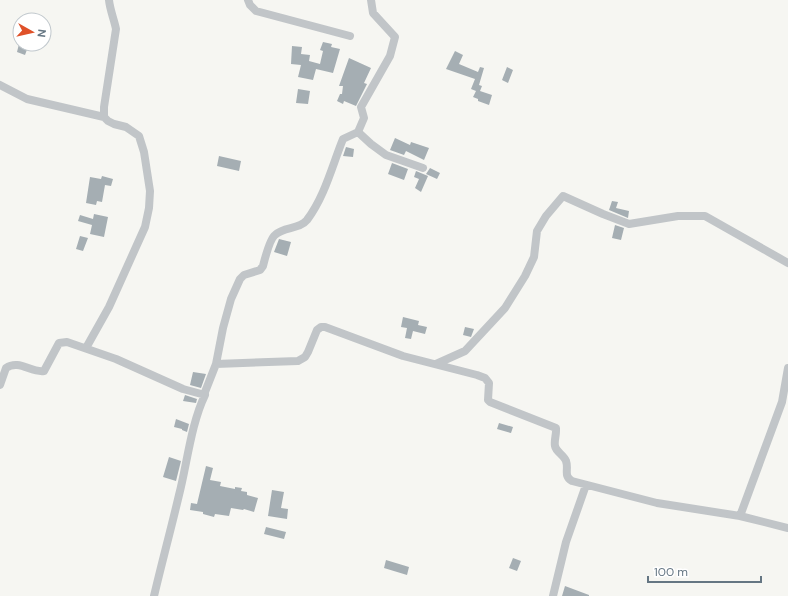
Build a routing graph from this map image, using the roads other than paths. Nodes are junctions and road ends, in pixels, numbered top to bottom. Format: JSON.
{"nodes":[{"id":1,"x":109,"y":0,"type":"edge"},
{"id":2,"x":248,"y":0,"type":"edge"},
{"id":3,"x":371,"y":0,"type":"edge"},
{"id":4,"x":350,"y":36,"type":"dead end"},
{"id":5,"x":0,"y":85,"type":"edge"},
{"id":6,"x":104,"y":117,"type":"junction"},
{"id":7,"x":358,"y":132,"type":"junction"},
{"id":8,"x":422,"y":168,"type":"dead end"},
{"id":9,"x":788,"y":262,"type":"edge"},
{"id":10,"x":86,"y":348,"type":"junction"},
{"id":11,"x":216,"y":364,"type":"junction"},
{"id":12,"x":436,"y":364,"type":"junction"},
{"id":13,"x":788,"y":368,"type":"edge"},
{"id":14,"x":0,"y":386,"type":"edge"},
{"id":15,"x":205,"y":395,"type":"junction"},
{"id":16,"x":586,"y":485,"type":"junction"},
{"id":17,"x":740,"y":516,"type":"junction"},
{"id":18,"x":788,"y":528,"type":"edge"},
{"id":19,"x":154,"y":596,"type":"edge"},
{"id":20,"x":552,"y":596,"type":"edge"}],
"edges":[{"from":1,"to":6,"type":"street"},
{"from":2,"to":4,"type":"street"},
{"from":3,"to":7,"type":"street"},
{"from":5,"to":6,"type":"street"},
{"from":6,"to":10,"type":"street"},
{"from":7,"to":8,"type":"street"},
{"from":7,"to":11,"type":"street"},
{"from":9,"to":12,"type":"street"},
{"from":10,"to":14,"type":"street"},
{"from":10,"to":15,"type":"street"},
{"from":11,"to":12,"type":"street"},
{"from":11,"to":15,"type":"street"},
{"from":12,"to":16,"type":"street"},
{"from":13,"to":17,"type":"street"},
{"from":15,"to":19,"type":"street"},
{"from":16,"to":17,"type":"street"},
{"from":16,"to":20,"type":"street"},
{"from":17,"to":18,"type":"street"}]}
